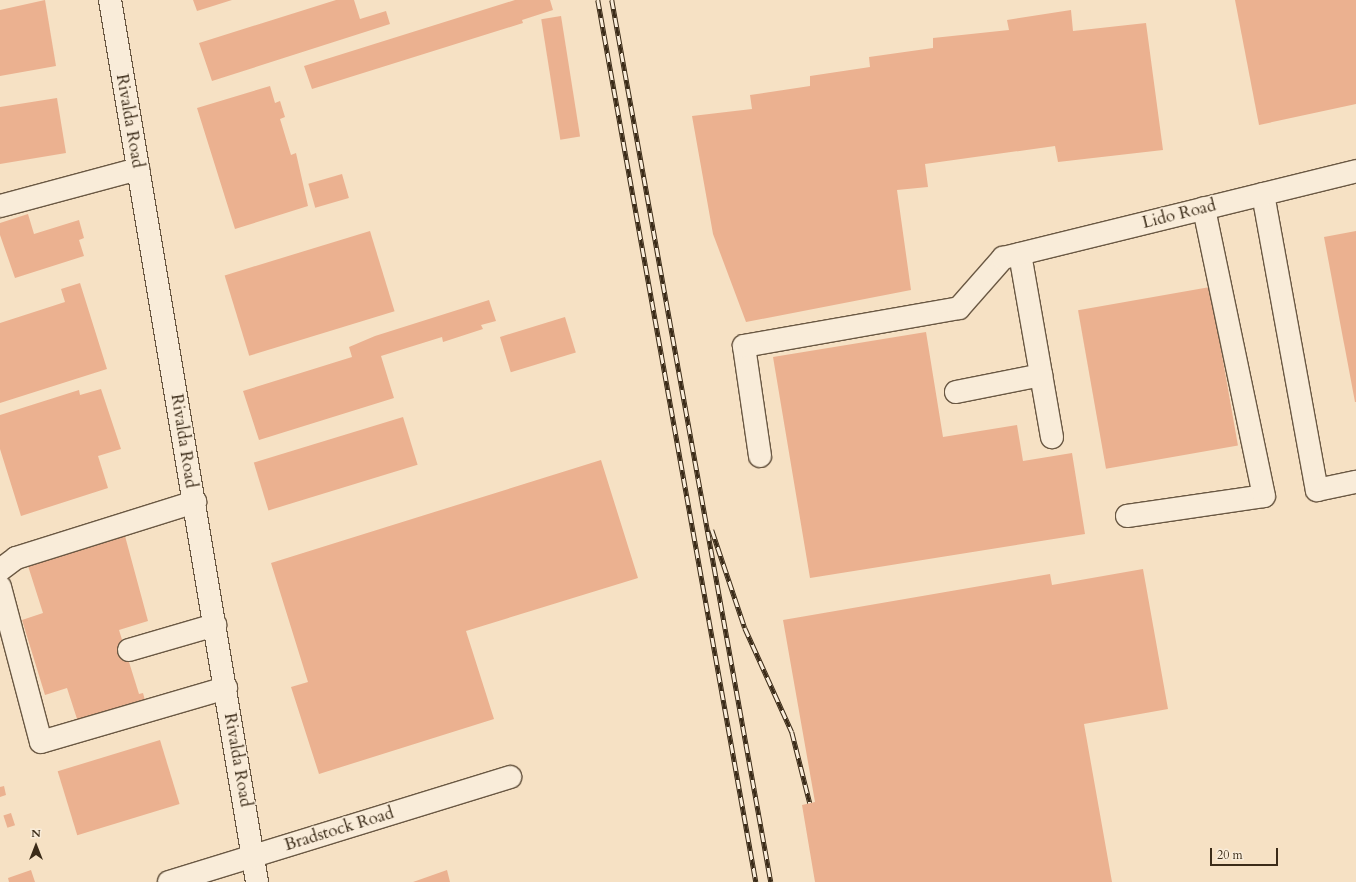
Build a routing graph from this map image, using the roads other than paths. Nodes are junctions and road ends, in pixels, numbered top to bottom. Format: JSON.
{"nodes":[{"id":1,"x":110,"y":0,"type":"edge"},
{"id":2,"x":138,"y":168,"type":"junction"},
{"id":3,"x":1356,"y":171,"type":"edge"},
{"id":4,"x":1263,"y":194,"type":"junction"},
{"id":5,"x":0,"y":206,"type":"edge"},
{"id":6,"x":1204,"y":208,"type":"junction"},
{"id":7,"x":1011,"y":256,"type":"junction"},
{"id":8,"x":1041,"y":375,"type":"junction"},
{"id":9,"x":956,"y":392,"type":"dead end"},
{"id":10,"x":1052,"y":436,"type":"dead end"},
{"id":11,"x":760,"y":456,"type":"dead end"},
{"id":12,"x":1356,"y":482,"type":"edge"},
{"id":13,"x":195,"y":502,"type":"junction"},
{"id":14,"x":1127,"y":516,"type":"dead end"},
{"id":15,"x":0,"y":570,"type":"edge"},
{"id":16,"x":0,"y":587,"type":"edge"},
{"id":17,"x":215,"y":625,"type":"junction"},
{"id":18,"x":129,"y":650,"type":"dead end"},
{"id":19,"x":226,"y":688,"type":"junction"},
{"id":20,"x":510,"y":777,"type":"dead end"},
{"id":21,"x":254,"y":855,"type":"junction"},
{"id":22,"x":169,"y":882,"type":"edge"},
{"id":23,"x":257,"y":882,"type":"edge"}],
"edges":[{"from":1,"to":2,"type":"street","name":"Rivalda Road"},
{"from":2,"to":5,"type":"street"},
{"from":2,"to":13,"type":"street","name":"Rivalda Road"},
{"from":3,"to":4,"type":"street","name":"Lido Road"},
{"from":4,"to":6,"type":"street","name":"Lido Road"},
{"from":4,"to":12,"type":"street"},
{"from":6,"to":7,"type":"street","name":"Lido Road"},
{"from":6,"to":14,"type":"street"},
{"from":7,"to":8,"type":"street"},
{"from":7,"to":11,"type":"street"},
{"from":8,"to":9,"type":"street"},
{"from":8,"to":10,"type":"street"},
{"from":13,"to":15,"type":"street"},
{"from":13,"to":17,"type":"street","name":"Rivalda Road"},
{"from":16,"to":19,"type":"street"},
{"from":17,"to":18,"type":"street"},
{"from":17,"to":19,"type":"street","name":"Rivalda Road"},
{"from":19,"to":21,"type":"street","name":"Rivalda Road"},
{"from":20,"to":21,"type":"street","name":"Bradstock Road"},
{"from":21,"to":22,"type":"street","name":"Bradstock Road"},
{"from":21,"to":23,"type":"street","name":"Rivalda Road"}]}
